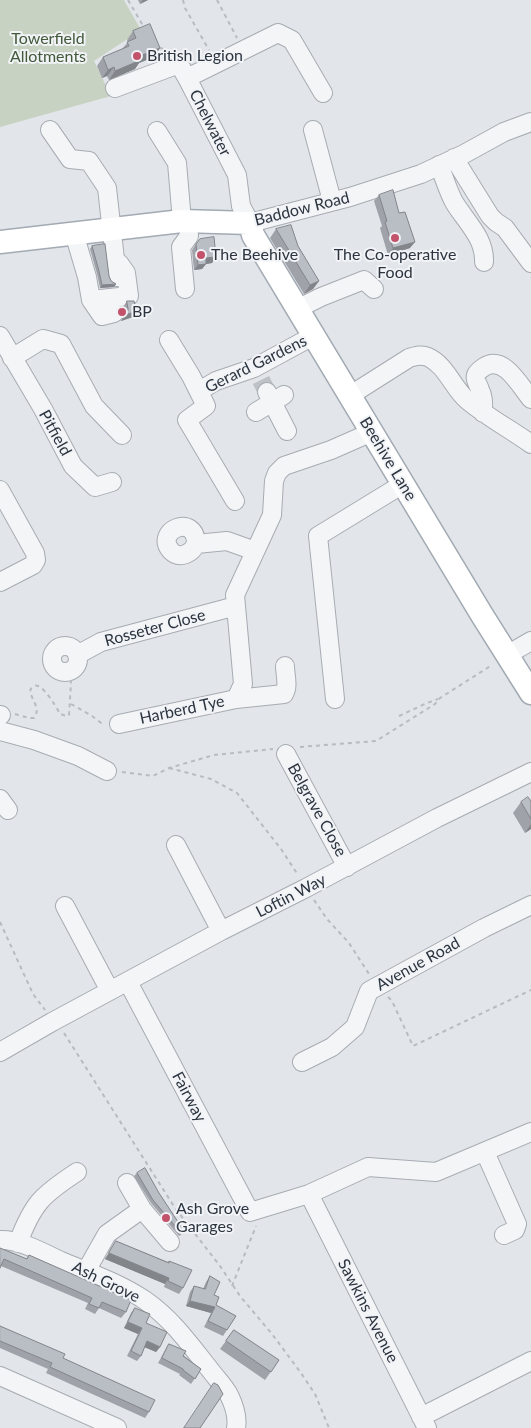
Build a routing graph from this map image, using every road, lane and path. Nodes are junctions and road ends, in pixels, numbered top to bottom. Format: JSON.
{"nodes":[{"id":1,"x":128,"y":0,"type":"edge"},
{"id":2,"x":183,"y":0,"type":"edge"},
{"id":3,"x":218,"y":0,"type":"edge"},
{"id":4,"x":146,"y":31,"type":"edge"},
{"id":5,"x":156,"y":46,"type":"edge"},
{"id":6,"x":243,"y":50,"type":"junction"},
{"id":7,"x":217,"y":63,"type":"junction"},
{"id":8,"x":183,"y":71,"type":"junction"},
{"id":9,"x":116,"y":88,"type":"dead end"},
{"id":10,"x":323,"y":93,"type":"dead end"},
{"id":11,"x":531,"y":122,"type":"edge"},
{"id":12,"x":50,"y":130,"type":"dead end"},
{"id":13,"x":313,"y":130,"type":"dead end"},
{"id":14,"x":157,"y":131,"type":"dead end"},
{"id":15,"x":447,"y":162,"type":"junction"},
{"id":16,"x":332,"y":201,"type":"junction"},
{"id":17,"x":185,"y":221,"type":"junction"},
{"id":18,"x":250,"y":223,"type":"junction"},
{"id":19,"x":0,"y":242,"type":"edge"},
{"id":20,"x":84,"y":258,"type":"junction"},
{"id":21,"x":484,"y":262,"type":"dead end"},
{"id":22,"x":531,"y":263,"type":"edge"},
{"id":23,"x":117,"y":274,"type":"junction"},
{"id":24,"x":184,"y":289,"type":"dead end"},
{"id":25,"x":374,"y":289,"type":"dead end"},
{"id":26,"x":297,"y":309,"type":"junction"},
{"id":27,"x":0,"y":336,"type":"edge"},
{"id":28,"x":313,"y":336,"type":"junction"},
{"id":29,"x":169,"y":340,"type":"dead end"},
{"id":30,"x":12,"y":358,"type":"junction"},
{"id":31,"x":268,"y":387,"type":"junction"},
{"id":32,"x":199,"y":391,"type":"junction"},
{"id":33,"x":349,"y":396,"type":"junction"},
{"id":34,"x":531,"y":399,"type":"edge"},
{"id":35,"x":256,"y":412,"type":"dead end"},
{"id":36,"x":483,"y":413,"type":"junction"},
{"id":37,"x":287,"y":431,"type":"dead end"},
{"id":38,"x":372,"y":432,"type":"junction"},
{"id":39,"x":122,"y":435,"type":"dead end"},
{"id":40,"x":531,"y":444,"type":"edge"},
{"id":41,"x":112,"y":482,"type":"dead end"},
{"id":42,"x":404,"y":484,"type":"junction"},
{"id":43,"x":0,"y":490,"type":"edge"},
{"id":44,"x":235,"y":501,"type":"dead end"},
{"id":45,"x":196,"y":544,"type":"dead end"},
{"id":46,"x":255,"y":551,"type":"junction"},
{"id":47,"x":0,"y":582,"type":"edge"},
{"id":48,"x":236,"y":606,"type":"junction"},
{"id":49,"x":531,"y":641,"type":"edge"},
{"id":50,"x":77,"y":655,"type":"junction"},
{"id":51,"x":507,"y":655,"type":"junction"},
{"id":52,"x":285,"y":666,"type":"dead end"},
{"id":53,"x":69,"y":671,"type":"junction"},
{"id":54,"x":531,"y":693,"type":"edge"},
{"id":55,"x":440,"y":698,"type":"junction"},
{"id":56,"x":236,"y":699,"type":"junction"},
{"id":57,"x":336,"y":699,"type":"dead end"},
{"id":58,"x":71,"y":704,"type":"junction"},
{"id":59,"x":400,"y":716,"type":"dead end"},
{"id":60,"x":3,"y":718,"type":"edge"},
{"id":61,"x":119,"y":724,"type":"joint"},
{"id":62,"x":376,"y":741,"type":"dead end"},
{"id":63,"x":286,"y":754,"type":"dead end"},
{"id":64,"x":107,"y":771,"type":"joint"},
{"id":65,"x":531,"y":772,"type":"edge"},
{"id":66,"x":176,"y":845,"type":"dead end"},
{"id":67,"x":347,"y":866,"type":"junction"},
{"id":68,"x":306,"y":888,"type":"junction"},
{"id":69,"x":531,"y":905,"type":"edge"},
{"id":70,"x":65,"y":906,"type":"dead end"},
{"id":71,"x":0,"y":922,"type":"edge"},
{"id":72,"x":221,"y":931,"type":"junction"},
{"id":73,"x":128,"y":982,"type":"junction"},
{"id":74,"x":378,"y":986,"type":"junction"},
{"id":75,"x":531,"y":990,"type":"edge"},
{"id":76,"x":110,"y":991,"type":"junction"},
{"id":77,"x":52,"y":1022,"type":"junction"},
{"id":78,"x":0,"y":1052,"type":"edge"},
{"id":79,"x":302,"y":1062,"type":"dead end"},
{"id":80,"x":531,"y":1132,"type":"edge"},
{"id":81,"x":485,"y":1152,"type":"junction"},
{"id":82,"x":77,"y":1172,"type":"dead end"},
{"id":83,"x":126,"y":1184,"type":"dead end"},
{"id":84,"x":309,"y":1194,"type":"junction"},
{"id":85,"x":142,"y":1209,"type":"junction"},
{"id":86,"x":250,"y":1212,"type":"junction"},
{"id":87,"x":504,"y":1235,"type":"dead end"},
{"id":88,"x":0,"y":1240,"type":"edge"},
{"id":89,"x":170,"y":1242,"type":"dead end"},
{"id":90,"x":18,"y":1243,"type":"junction"},
{"id":91,"x":86,"y":1271,"type":"junction"},
{"id":92,"x":232,"y":1286,"type":"junction"},
{"id":93,"x":531,"y":1362,"type":"edge"},
{"id":94,"x":0,"y":1376,"type":"edge"},
{"id":95,"x":424,"y":1422,"type":"edge"},
{"id":96,"x":117,"y":1428,"type":"edge"},
{"id":97,"x":236,"y":1428,"type":"edge"},
{"id":98,"x":329,"y":1428,"type":"edge"}],
"edges":[{"from":1,"to":4,"type":"path"},
{"from":2,"to":7,"type":"path"},
{"from":3,"to":6,"type":"path"},
{"from":5,"to":8,"type":"path"},
{"from":6,"to":7,"type":"street","name":"Chelwater"},
{"from":6,"to":10,"type":"street","name":"Chelwater"},
{"from":7,"to":8,"type":"street","name":"Chelwater"},
{"from":8,"to":9,"type":"street"},
{"from":8,"to":18,"type":"street","name":"Chelwater"},
{"from":11,"to":15,"type":"street","name":"Baddow Road"},
{"from":12,"to":23,"type":"street"},
{"from":13,"to":16,"type":"street"},
{"from":14,"to":17,"type":"street"},
{"from":15,"to":16,"type":"street","name":"Baddow Road"},
{"from":15,"to":21,"type":"street"},
{"from":15,"to":22,"type":"street"},
{"from":16,"to":18,"type":"street","name":"Baddow Road"},
{"from":17,"to":18,"type":"main road","name":"Baddow Road"},
{"from":17,"to":23,"type":"main road","name":"Baddow Road"},
{"from":17,"to":24,"type":"street"},
{"from":18,"to":26,"type":"main road","name":"Beehive Lane"},
{"from":19,"to":20,"type":"main road","name":"Baddow Road"},
{"from":20,"to":23,"type":"main road","name":"Baddow Road"},
{"from":20,"to":23,"type":"street"},
{"from":25,"to":26,"type":"street"},
{"from":26,"to":28,"type":"main road","name":"Beehive Lane"},
{"from":27,"to":30,"type":"street","name":"Pitfield"},
{"from":28,"to":31,"type":"street","name":"Gerard Gardens"},
{"from":28,"to":33,"type":"main road","name":"Beehive Lane"},
{"from":29,"to":32,"type":"street","name":"Gerard Gardens"},
{"from":30,"to":39,"type":"street"},
{"from":30,"to":41,"type":"street","name":"Pitfield"},
{"from":31,"to":32,"type":"street","name":"Gerard Gardens"},
{"from":31,"to":35,"type":"street"},
{"from":31,"to":37,"type":"street"},
{"from":32,"to":44,"type":"street","name":"Gerard Gardens"},
{"from":33,"to":36,"type":"street"},
{"from":33,"to":38,"type":"main road","name":"Beehive Lane"},
{"from":34,"to":36,"type":"street"},
{"from":36,"to":40,"type":"street"},
{"from":38,"to":42,"type":"main road","name":"Beehive Lane"},
{"from":38,"to":46,"type":"street","name":"Harberd Tye"},
{"from":42,"to":51,"type":"main road","name":"Beehive Lane"},
{"from":42,"to":57,"type":"street"},
{"from":43,"to":47,"type":"street"},
{"from":45,"to":46,"type":"street"},
{"from":46,"to":48,"type":"street","name":"Harberd Tye"},
{"from":48,"to":50,"type":"street","name":"Rosseter Close"},
{"from":48,"to":56,"type":"street","name":"Harberd Tye"},
{"from":49,"to":51,"type":"street"},
{"from":50,"to":53,"type":"street"},
{"from":50,"to":53,"type":"street"},
{"from":51,"to":54,"type":"main road","name":"Beehive Lane"},
{"from":51,"to":55,"type":"path"},
{"from":52,"to":56,"type":"street"},
{"from":53,"to":58,"type":"path"},
{"from":55,"to":59,"type":"path"},
{"from":55,"to":62,"type":"path"},
{"from":56,"to":61,"type":"street","name":"Harberd Tye"},
{"from":58,"to":60,"type":"path"},
{"from":58,"to":61,"type":"path"},
{"from":60,"to":64,"type":"street"},
{"from":63,"to":67,"type":"street","name":"Belgrave Close"},
{"from":64,"to":68,"type":"path"},
{"from":65,"to":67,"type":"street","name":"Loftin Way"},
{"from":66,"to":72,"type":"street"},
{"from":67,"to":68,"type":"street","name":"Loftin Way"},
{"from":68,"to":72,"type":"street","name":"Loftin Way"},
{"from":68,"to":74,"type":"path"},
{"from":69,"to":74,"type":"street","name":"Avenue Road"},
{"from":70,"to":76,"type":"street"},
{"from":71,"to":77,"type":"path"},
{"from":72,"to":73,"type":"street","name":"Loftin Way"},
{"from":73,"to":76,"type":"street","name":"Loftin Way"},
{"from":73,"to":86,"type":"street","name":"Fairway"},
{"from":74,"to":75,"type":"path"},
{"from":74,"to":79,"type":"street","name":"Avenue Road"},
{"from":76,"to":77,"type":"street","name":"Loftin Way"},
{"from":77,"to":78,"type":"street","name":"Loftin Way"},
{"from":77,"to":92,"type":"path"},
{"from":80,"to":81,"type":"street"},
{"from":81,"to":84,"type":"street"},
{"from":81,"to":87,"type":"street"},
{"from":82,"to":90,"type":"street"},
{"from":83,"to":85,"type":"street"},
{"from":84,"to":86,"type":"street"},
{"from":84,"to":95,"type":"street","name":"Sawkins Avenue"},
{"from":85,"to":89,"type":"street"},
{"from":85,"to":91,"type":"street"},
{"from":86,"to":92,"type":"path"},
{"from":88,"to":90,"type":"street","name":"Ash Grove"},
{"from":90,"to":91,"type":"street","name":"Ash Grove"},
{"from":91,"to":97,"type":"street","name":"Ash Grove"},
{"from":92,"to":98,"type":"path"},
{"from":93,"to":95,"type":"street"},
{"from":94,"to":96,"type":"street"}]}
